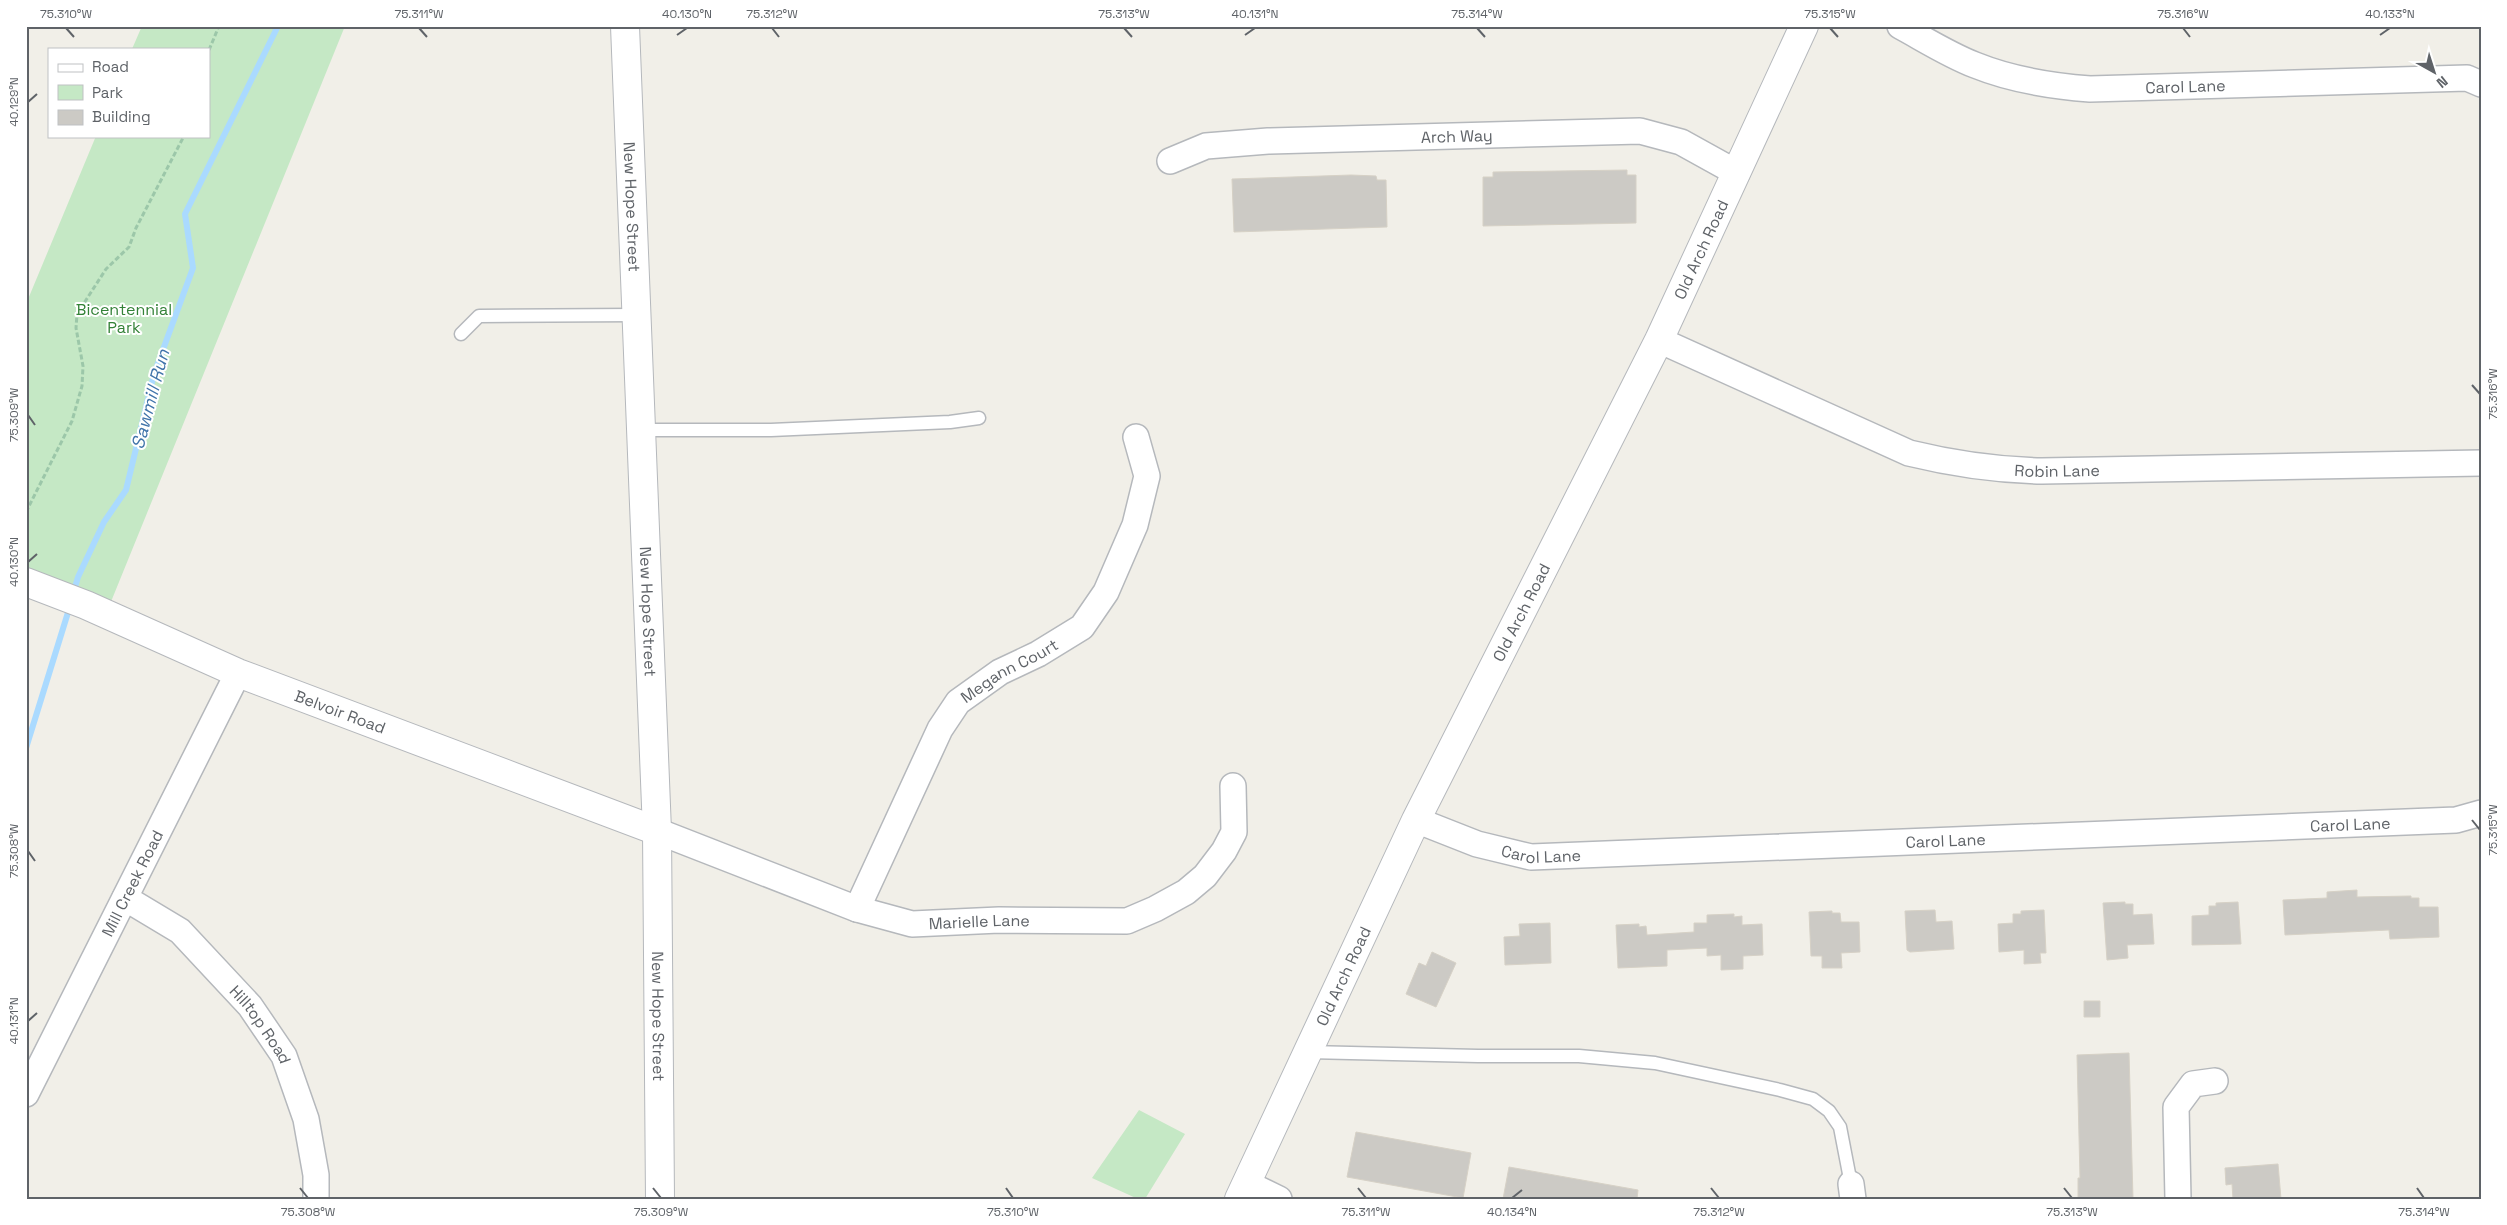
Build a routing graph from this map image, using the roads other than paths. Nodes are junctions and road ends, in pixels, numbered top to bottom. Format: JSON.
{"nodes":[{"id":1,"x":625,"y":26,"type":"edge"},
{"id":2,"x":1804,"y":26,"type":"edge"},
{"id":3,"x":1900,"y":26,"type":"edge"},
{"id":4,"x":2481,"y":84,"type":"edge"},
{"id":5,"x":1170,"y":161,"type":"dead end"},
{"id":6,"x":1737,"y":172,"type":"junction"},
{"id":7,"x":636,"y":315,"type":"junction"},
{"id":8,"x":461,"y":334,"type":"dead end"},
{"id":9,"x":1659,"y":340,"type":"junction"},
{"id":10,"x":979,"y":418,"type":"dead end"},
{"id":11,"x":640,"y":430,"type":"junction"},
{"id":12,"x":1136,"y":437,"type":"dead end"},
{"id":13,"x":2481,"y":463,"type":"edge"},
{"id":14,"x":34,"y":585,"type":"edge"},
{"id":15,"x":238,"y":673,"type":"junction"},
{"id":16,"x":1232,"y":786,"type":"dead end"},
{"id":17,"x":2481,"y":813,"type":"edge"},
{"id":18,"x":1416,"y":820,"type":"junction"},
{"id":19,"x":657,"y":830,"type":"junction"},
{"id":20,"x":125,"y":898,"type":"junction"},
{"id":21,"x":857,"y":909,"type":"junction"},
{"id":22,"x":1308,"y":1052,"type":"junction"},
{"id":23,"x":2215,"y":1081,"type":"dead end"},
{"id":24,"x":26,"y":1094,"type":"edge"},
{"id":25,"x":1243,"y":1191,"type":"edge"},
{"id":26,"x":1852,"y":1191,"type":"edge"},
{"id":27,"x":316,"y":1199,"type":"edge"},
{"id":28,"x":660,"y":1199,"type":"edge"},
{"id":29,"x":1279,"y":1199,"type":"edge"},
{"id":30,"x":2178,"y":1199,"type":"edge"}],
"edges":[{"from":1,"to":7,"type":"street","name":"New Hope Street"},
{"from":2,"to":6,"type":"street","name":"Old Arch Road"},
{"from":3,"to":4,"type":"street","name":"Carol Lane"},
{"from":5,"to":6,"type":"street","name":"Arch Way"},
{"from":6,"to":9,"type":"street","name":"Old Arch Road"},
{"from":7,"to":8,"type":"lane"},
{"from":7,"to":11,"type":"street","name":"New Hope Street"},
{"from":9,"to":13,"type":"street","name":"Robin Lane"},
{"from":9,"to":18,"type":"street","name":"Old Arch Road"},
{"from":10,"to":11,"type":"lane"},
{"from":11,"to":19,"type":"street","name":"New Hope Street"},
{"from":12,"to":21,"type":"street","name":"Megann Court"},
{"from":14,"to":15,"type":"street","name":"Belvoir Road"},
{"from":15,"to":19,"type":"street","name":"Belvoir Road"},
{"from":15,"to":20,"type":"street","name":"Mill Creek Road"},
{"from":16,"to":21,"type":"street","name":"Marielle Lane"},
{"from":17,"to":18,"type":"street","name":"Carol Lane"},
{"from":18,"to":22,"type":"street","name":"Old Arch Road"},
{"from":19,"to":21,"type":"street","name":"Marielle Lane"},
{"from":19,"to":28,"type":"street","name":"New Hope Street"},
{"from":20,"to":24,"type":"street","name":"Mill Creek Road"},
{"from":20,"to":27,"type":"street","name":"Hilltop Road"},
{"from":22,"to":25,"type":"street","name":"Old Arch Road"},
{"from":22,"to":26,"type":"lane"},
{"from":23,"to":30,"type":"street"},
{"from":25,"to":29,"type":"street"}]}
